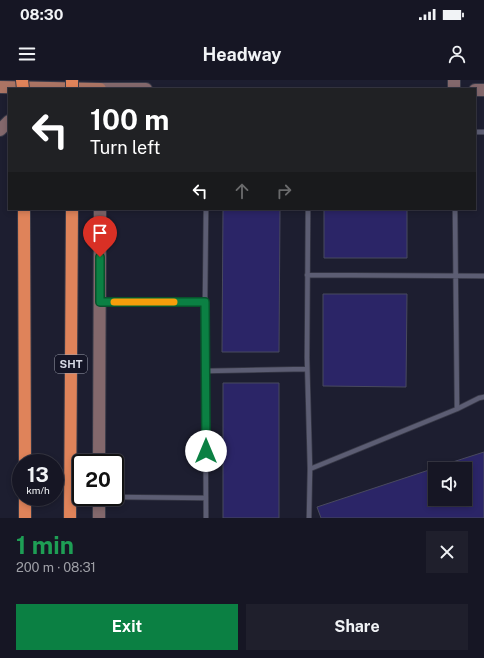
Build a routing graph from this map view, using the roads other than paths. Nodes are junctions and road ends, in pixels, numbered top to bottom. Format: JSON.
{"nodes":[{"id":1,"x":8,"y":122,"type":"edge"},
{"id":2,"x":0,"y":130,"type":"edge"},
{"id":3,"x":24,"y":210,"type":"edge"},
{"id":4,"x":72,"y":210,"type":"edge"},
{"id":5,"x":100,"y":210,"type":"edge"},
{"id":6,"x":206,"y":210,"type":"edge"},
{"id":7,"x":308,"y":210,"type":"edge"},
{"id":8,"x":455,"y":210,"type":"edge"},
{"id":9,"x":307,"y":275,"type":"junction"},
{"id":10,"x":456,"y":276,"type":"junction"},
{"id":11,"x":484,"y":276,"type":"edge"},
{"id":12,"x":100,"y":302,"type":"junction"},
{"id":13,"x":205,"y":302,"type":"junction"},
{"id":14,"x":307,"y":369,"type":"junction"},
{"id":15,"x":205,"y":371,"type":"junction"},
{"id":16,"x":484,"y":397,"type":"edge"},
{"id":17,"x":457,"y":409,"type":"junction"},
{"id":18,"x":25,"y":454,"type":"edge"},
{"id":19,"x":99,"y":454,"type":"edge"},
{"id":20,"x":310,"y":470,"type":"junction"},
{"id":21,"x":124,"y":497,"type":"edge"},
{"id":22,"x":206,"y":498,"type":"junction"},
{"id":23,"x":25,"y":506,"type":"edge"},
{"id":24,"x":99,"y":506,"type":"edge"},
{"id":25,"x":25,"y":518,"type":"edge"},
{"id":26,"x":70,"y":518,"type":"edge"},
{"id":27,"x":99,"y":518,"type":"edge"},
{"id":28,"x":206,"y":518,"type":"edge"},
{"id":29,"x":309,"y":518,"type":"edge"}],
"edges":[{"from":1,"to":2,"type":"main road"},
{"from":3,"to":18,"type":"highway"},
{"from":4,"to":26,"type":"highway","number":"SHT"},
{"from":5,"to":12,"type":"main road"},
{"from":6,"to":13,"type":"lane"},
{"from":7,"to":9,"type":"lane"},
{"from":8,"to":10,"type":"lane"},
{"from":9,"to":10,"type":"lane"},
{"from":9,"to":14,"type":"lane"},
{"from":10,"to":11,"type":"lane"},
{"from":10,"to":17,"type":"lane"},
{"from":12,"to":13,"type":"lane"},
{"from":12,"to":19,"type":"main road"},
{"from":13,"to":15,"type":"lane"},
{"from":14,"to":15,"type":"lane"},
{"from":14,"to":20,"type":"lane"},
{"from":15,"to":22,"type":"lane"},
{"from":16,"to":17,"type":"lane"},
{"from":17,"to":20,"type":"lane"},
{"from":20,"to":29,"type":"lane"},
{"from":21,"to":22,"type":"lane"},
{"from":22,"to":28,"type":"lane"},
{"from":23,"to":25,"type":"highway"},
{"from":24,"to":27,"type":"main road"}]}
